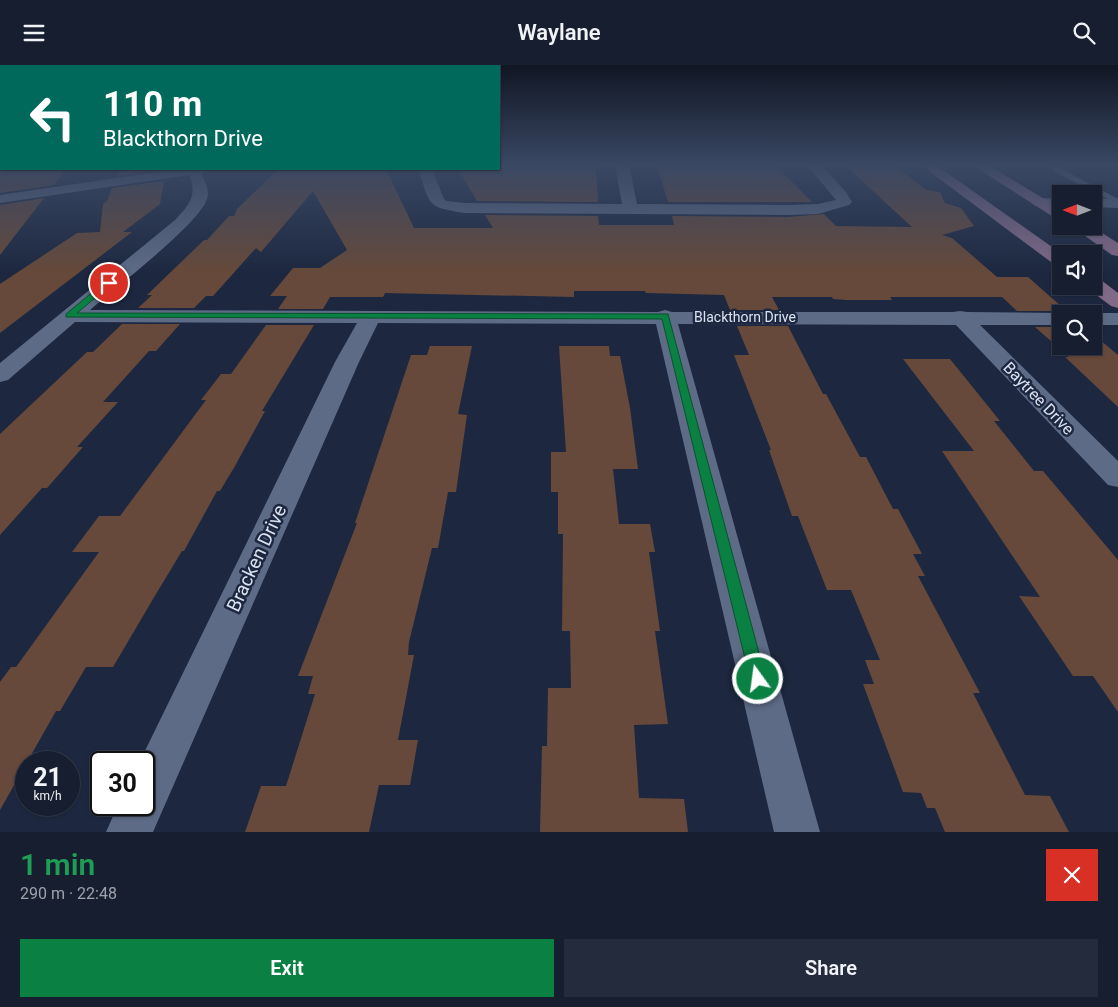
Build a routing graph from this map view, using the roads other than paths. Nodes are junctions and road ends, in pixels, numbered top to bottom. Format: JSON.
{"nodes":[{"id":1,"x":200,"y":201,"type":"edge"},
{"id":2,"x":437,"y":201,"type":"edge"},
{"id":3,"x":629,"y":201,"type":"edge"},
{"id":4,"x":843,"y":201,"type":"edge"},
{"id":5,"x":977,"y":201,"type":"edge"},
{"id":6,"x":1036,"y":201,"type":"edge"},
{"id":7,"x":1118,"y":202,"type":"edge"},
{"id":8,"x":1040,"y":203,"type":"junction"},
{"id":9,"x":1052,"y":203,"type":"edge"},
{"id":10,"x":1102,"y":203,"type":"edge"},
{"id":11,"x":630,"y":209,"type":"junction"},
{"id":12,"x":1052,"y":210,"type":"edge"},
{"id":13,"x":1093,"y":235,"type":"edge"},
{"id":14,"x":1118,"y":251,"type":"edge"},
{"id":15,"x":1052,"y":255,"type":"edge"},
{"id":16,"x":1102,"y":290,"type":"edge"},
{"id":17,"x":1118,"y":302,"type":"edge"},
{"id":18,"x":69,"y":316,"type":"junction"},
{"id":19,"x":665,"y":316,"type":"junction"},
{"id":20,"x":371,"y":317,"type":"junction"},
{"id":21,"x":960,"y":317,"type":"junction"},
{"id":22,"x":1052,"y":319,"type":"edge"},
{"id":23,"x":1102,"y":319,"type":"edge"},
{"id":24,"x":1118,"y":319,"type":"edge"},
{"id":25,"x":0,"y":375,"type":"edge"},
{"id":26,"x":1118,"y":478,"type":"edge"},
{"id":27,"x":155,"y":777,"type":"edge"},
{"id":28,"x":137,"y":816,"type":"edge"},
{"id":29,"x":130,"y":832,"type":"edge"},
{"id":30,"x":797,"y":832,"type":"edge"}],
"edges":[{"from":1,"to":18,"type":"street"},
{"from":2,"to":11,"type":"street"},
{"from":3,"to":11,"type":"street"},
{"from":4,"to":11,"type":"street"},
{"from":5,"to":15,"type":"main road"},
{"from":6,"to":8,"type":"main road"},
{"from":7,"to":10,"type":"street"},
{"from":8,"to":9,"type":"street"},
{"from":8,"to":12,"type":"main road"},
{"from":13,"to":14,"type":"main road"},
{"from":16,"to":17,"type":"main road"},
{"from":18,"to":20,"type":"street","name":"Blackthorn Drive"},
{"from":18,"to":25,"type":"street"},
{"from":19,"to":20,"type":"street","name":"Blackthorn Drive"},
{"from":19,"to":21,"type":"street","name":"Blackthorn Drive"},
{"from":19,"to":30,"type":"street"},
{"from":20,"to":27,"type":"street","name":"Bracken Drive"},
{"from":21,"to":22,"type":"street","name":"Blackthorn Drive"},
{"from":21,"to":26,"type":"street","name":"Baytree Drive"},
{"from":23,"to":24,"type":"street"},
{"from":28,"to":29,"type":"street"}]}
